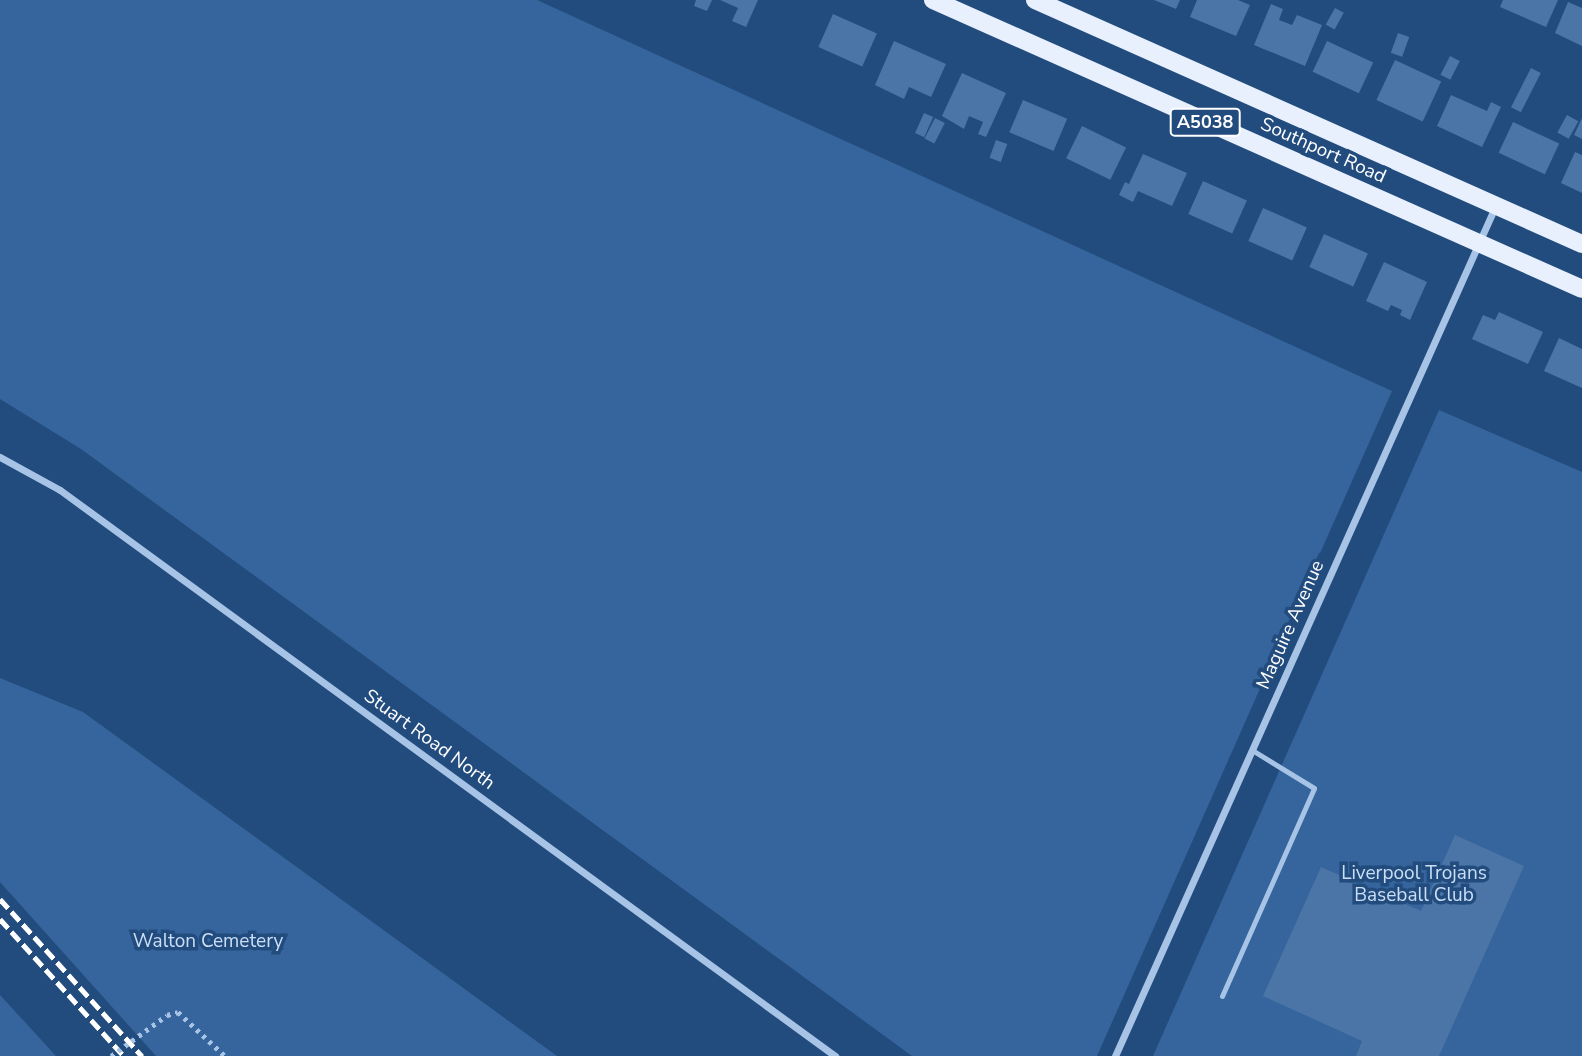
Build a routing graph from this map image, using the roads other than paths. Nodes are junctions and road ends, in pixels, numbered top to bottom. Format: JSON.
{"nodes":[{"id":1,"x":933,"y":0,"type":"edge"},
{"id":2,"x":1035,"y":0,"type":"edge"},
{"id":3,"x":1495,"y":206,"type":"junction"},
{"id":4,"x":1479,"y":243,"type":"junction"},
{"id":5,"x":1582,"y":244,"type":"edge"},
{"id":6,"x":1582,"y":289,"type":"edge"},
{"id":7,"x":0,"y":457,"type":"edge"},
{"id":8,"x":1252,"y":750,"type":"junction"},
{"id":9,"x":1222,"y":996,"type":"dead end"},
{"id":10,"x":835,"y":1056,"type":"edge"},
{"id":11,"x":1115,"y":1056,"type":"edge"}],
"edges":[{"from":1,"to":4,"type":"main road","name":"Southport Road","number":"A5038"},
{"from":2,"to":3,"type":"main road","name":"Southport Road","number":"A5038"},
{"from":3,"to":4,"type":"street","name":"Maguire Avenue"},
{"from":3,"to":5,"type":"main road","name":"Southport Road","number":"A5038"},
{"from":4,"to":6,"type":"main road","name":"Southport Road","number":"A5038"},
{"from":4,"to":8,"type":"street","name":"Maguire Avenue"},
{"from":7,"to":10,"type":"street","name":"Stuart Road North"},
{"from":8,"to":9,"type":"lane"},
{"from":8,"to":11,"type":"street","name":"Maguire Avenue"}]}
